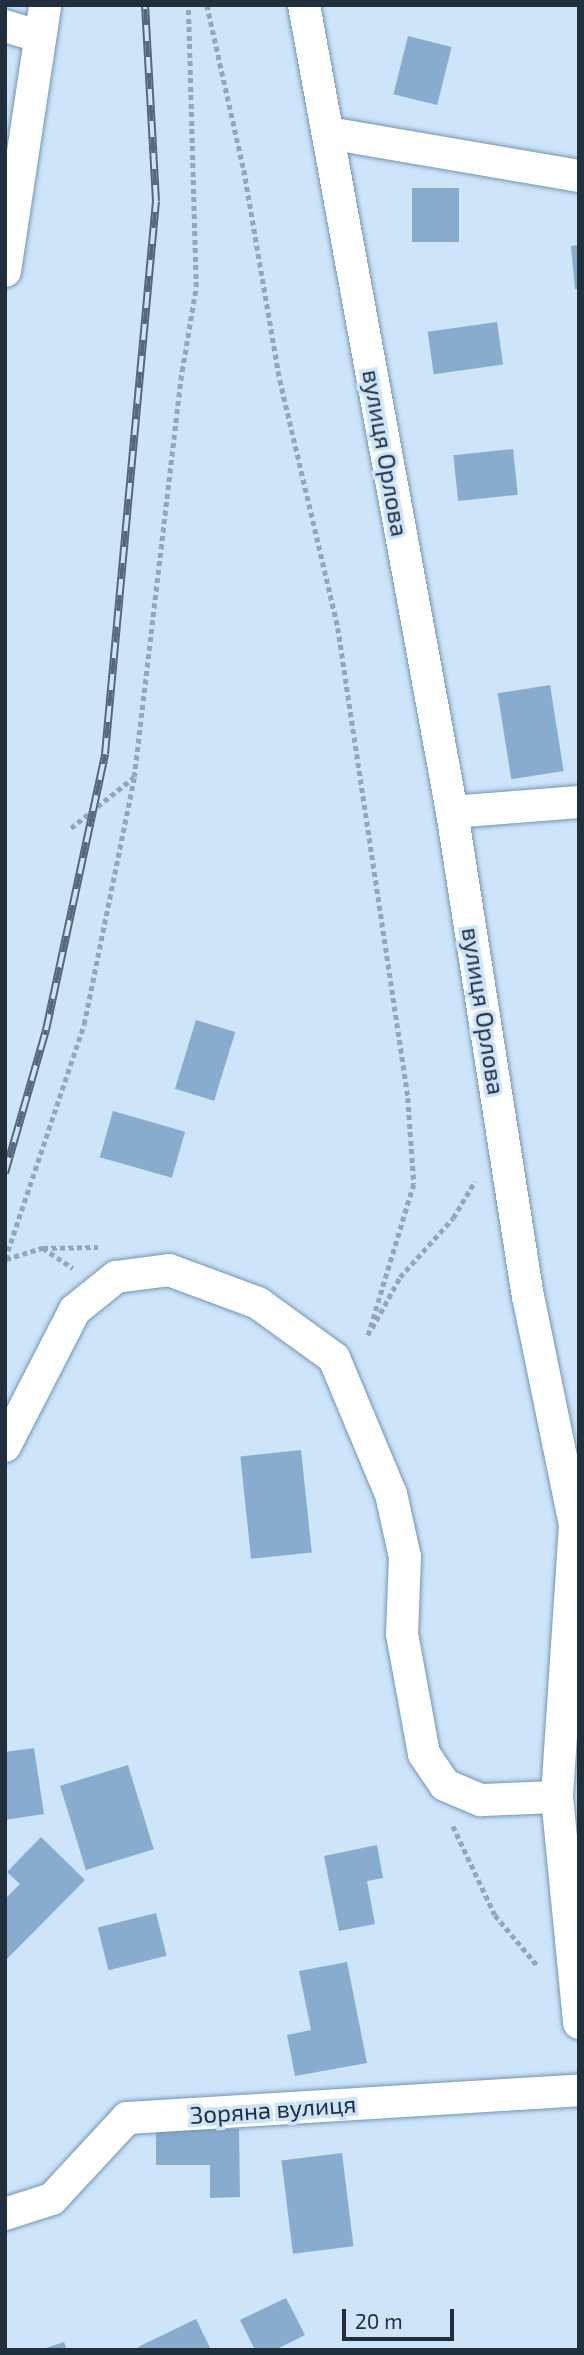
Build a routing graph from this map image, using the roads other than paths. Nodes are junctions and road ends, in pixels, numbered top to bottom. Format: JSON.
{"nodes":[{"id":1,"x":45,"y":5,"type":"edge"},
{"id":2,"x":304,"y":5,"type":"edge"},
{"id":3,"x":5,"y":26,"type":"edge"},
{"id":4,"x":40,"y":37,"type":"junction"},
{"id":5,"x":328,"y":133,"type":"junction"},
{"id":6,"x":579,"y":176,"type":"edge"},
{"id":7,"x":5,"y":271,"type":"edge"},
{"id":8,"x":579,"y":802,"type":"edge"},
{"id":9,"x":452,"y":812,"type":"junction"},
{"id":10,"x":5,"y":1446,"type":"edge"},
{"id":11,"x":577,"y":1525,"type":"edge"},
{"id":12,"x":557,"y":1797,"type":"junction"},
{"id":13,"x":578,"y":2017,"type":"edge"},
{"id":14,"x":579,"y":2090,"type":"edge"},
{"id":15,"x":5,"y":2214,"type":"edge"}],
"edges":[{"from":1,"to":4,"type":"street"},
{"from":2,"to":5,"type":"street","name":"вулиця Орлова"},
{"from":3,"to":4,"type":"street"},
{"from":4,"to":7,"type":"street"},
{"from":5,"to":6,"type":"street"},
{"from":5,"to":9,"type":"street","name":"вулиця Орлова"},
{"from":8,"to":9,"type":"street"},
{"from":9,"to":11,"type":"street","name":"вулиця Орлова"},
{"from":10,"to":12,"type":"street"},
{"from":11,"to":12,"type":"street","name":"вулиця Орлова"},
{"from":12,"to":13,"type":"street","name":"вулиця Орлова"},
{"from":14,"to":15,"type":"street","name":"Зоряна вулиця"}]}
